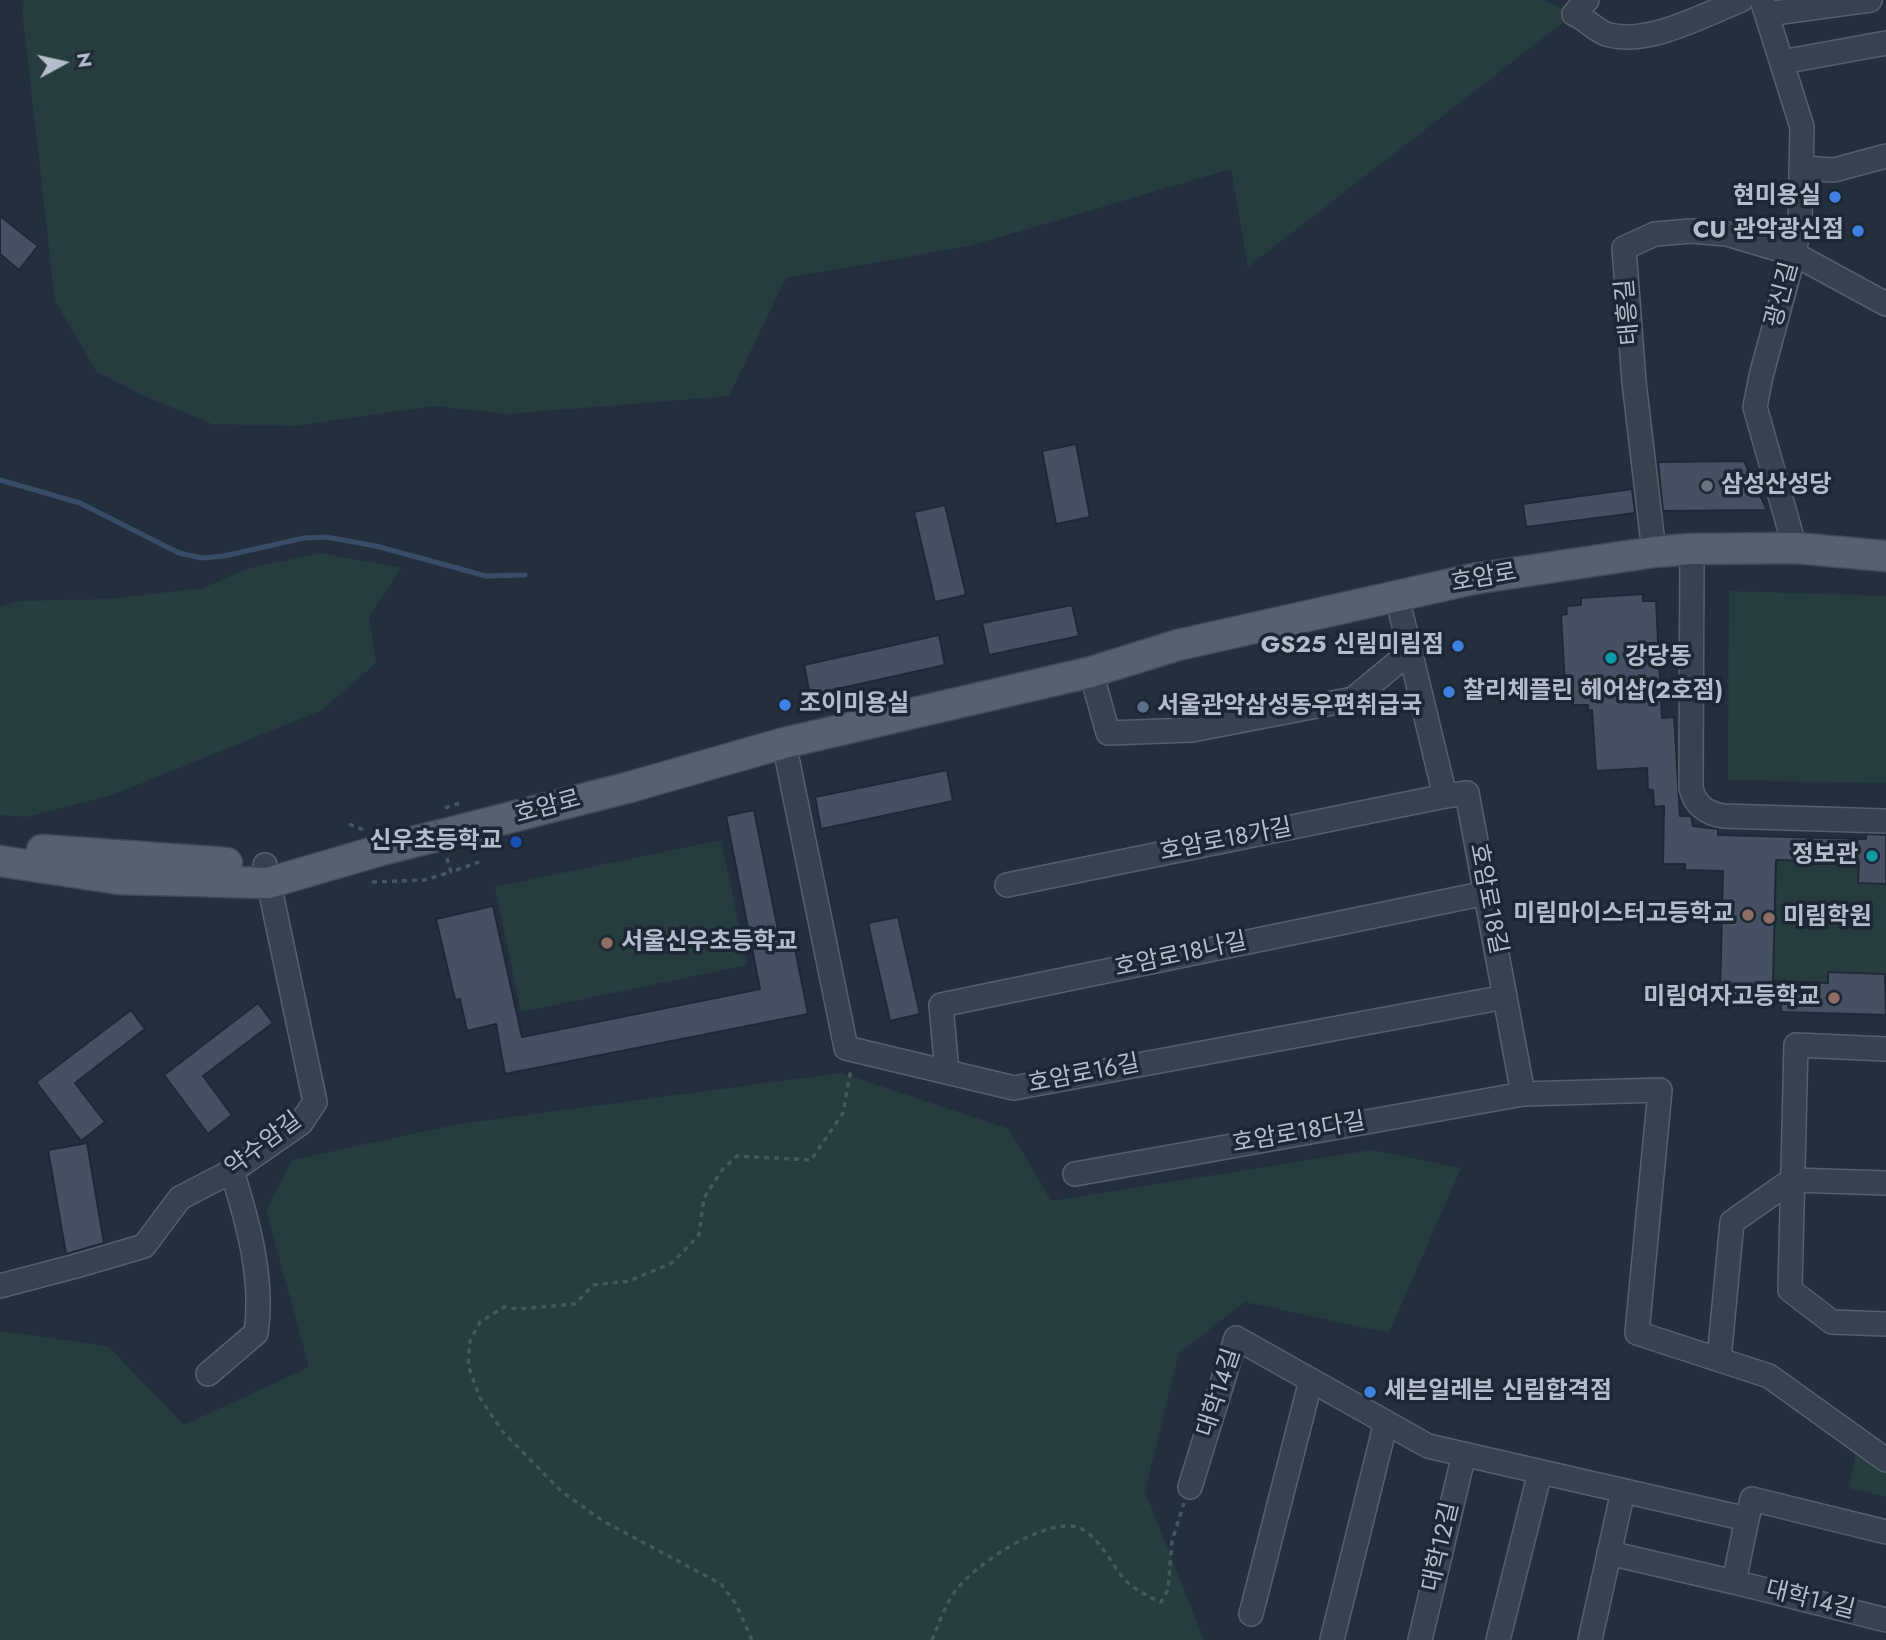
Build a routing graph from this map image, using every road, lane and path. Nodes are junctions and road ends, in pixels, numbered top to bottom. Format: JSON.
{"nodes":[{"id":1,"x":1741,"y":0,"type":"edge"},
{"id":2,"x":1870,"y":0,"type":"edge"},
{"id":3,"x":1581,"y":7,"type":"edge"},
{"id":4,"x":1765,"y":7,"type":"edge"},
{"id":5,"x":1886,"y":43,"type":"edge"},
{"id":6,"x":1782,"y":62,"type":"junction"},
{"id":7,"x":1886,"y":156,"type":"edge"},
{"id":8,"x":1802,"y":168,"type":"junction"},
{"id":9,"x":1794,"y":254,"type":"junction"},
{"id":10,"x":1886,"y":304,"type":"edge"},
{"id":11,"x":1886,"y":538,"type":"edge"},
{"id":12,"x":1793,"y":542,"type":"junction"},
{"id":13,"x":1653,"y":548,"type":"junction"},
{"id":14,"x":1692,"y":549,"type":"junction"},
{"id":15,"x":1886,"y":556,"type":"edge"},
{"id":16,"x":1397,"y":597,"type":"junction"},
{"id":17,"x":1411,"y":651,"type":"junction"},
{"id":18,"x":1091,"y":672,"type":"junction"},
{"id":19,"x":784,"y":743,"type":"junction"},
{"id":20,"x":1445,"y":796,"type":"junction"},
{"id":21,"x":435,"y":821,"type":"dead end"},
{"id":22,"x":1886,"y":821,"type":"edge"},
{"id":23,"x":0,"y":843,"type":"edge"},
{"id":24,"x":0,"y":860,"type":"edge"},
{"id":25,"x":479,"y":862,"type":"dead end"},
{"id":26,"x":451,"y":871,"type":"junction"},
{"id":27,"x":266,"y":874,"type":"junction"},
{"id":28,"x":372,"y":881,"type":"dead end"},
{"id":29,"x":1007,"y":885,"type":"dead end"},
{"id":30,"x":1486,"y":893,"type":"junction"},
{"id":31,"x":1505,"y":997,"type":"junction"},
{"id":32,"x":1886,"y":1049,"type":"edge"},
{"id":33,"x":855,"y":1050,"type":"junction"},
{"id":34,"x":947,"y":1072,"type":"junction"},
{"id":35,"x":1523,"y":1094,"type":"junction"},
{"id":36,"x":232,"y":1171,"type":"junction"},
{"id":37,"x":1075,"y":1174,"type":"dead end"},
{"id":38,"x":1793,"y":1180,"type":"junction"},
{"id":39,"x":1886,"y":1183,"type":"edge"},
{"id":40,"x":0,"y":1286,"type":"edge"},
{"id":41,"x":1886,"y":1324,"type":"edge"},
{"id":42,"x":1719,"y":1359,"type":"junction"},
{"id":43,"x":208,"y":1374,"type":"dead end"},
{"id":44,"x":1311,"y":1380,"type":"junction"},
{"id":45,"x":1385,"y":1422,"type":"junction"},
{"id":46,"x":1464,"y":1454,"type":"junction"},
{"id":47,"x":1886,"y":1460,"type":"edge"},
{"id":48,"x":1540,"y":1472,"type":"junction"},
{"id":49,"x":1190,"y":1487,"type":"joint"},
{"id":50,"x":1623,"y":1491,"type":"junction"},
{"id":51,"x":1747,"y":1520,"type":"junction"},
{"id":52,"x":1886,"y":1532,"type":"edge"},
{"id":53,"x":1609,"y":1553,"type":"junction"},
{"id":54,"x":1734,"y":1582,"type":"junction"},
{"id":55,"x":1251,"y":1614,"type":"dead end"},
{"id":56,"x":1886,"y":1620,"type":"edge"},
{"id":57,"x":1594,"y":1639,"type":"edge"},
{"id":58,"x":752,"y":1640,"type":"edge"},
{"id":59,"x":932,"y":1640,"type":"edge"},
{"id":60,"x":1332,"y":1640,"type":"edge"},
{"id":61,"x":1420,"y":1640,"type":"edge"},
{"id":62,"x":1498,"y":1640,"type":"edge"}],
"edges":[{"from":1,"to":3,"type":"street"},
{"from":2,"to":4,"type":"street"},
{"from":4,"to":6,"type":"street","name":"광신길"},
{"from":5,"to":6,"type":"street"},
{"from":6,"to":8,"type":"street","name":"광신길"},
{"from":7,"to":8,"type":"street"},
{"from":8,"to":9,"type":"street","name":"광신길"},
{"from":9,"to":10,"type":"street"},
{"from":9,"to":12,"type":"street","name":"광신길"},
{"from":9,"to":13,"type":"street","name":"태흥길"},
{"from":11,"to":12,"type":"main road"},
{"from":12,"to":13,"type":"main road"},
{"from":12,"to":14,"type":"main road","name":"호암로"},
{"from":12,"to":15,"type":"main road","name":"호암로"},
{"from":13,"to":14,"type":"main road","name":"호암로"},
{"from":13,"to":16,"type":"main road","name":"호암로"},
{"from":13,"to":27,"type":"main road"},
{"from":14,"to":22,"type":"street"},
{"from":16,"to":17,"type":"street"},
{"from":16,"to":18,"type":"main road","name":"호암로"},
{"from":17,"to":18,"type":"street"},
{"from":17,"to":20,"type":"street"},
{"from":18,"to":19,"type":"main road","name":"호암로"},
{"from":19,"to":27,"type":"main road","name":"호암로"},
{"from":19,"to":33,"type":"street"},
{"from":20,"to":29,"type":"street","name":"호암로18가길"},
{"from":20,"to":30,"type":"street","name":"호암로18길"},
{"from":21,"to":26,"type":"path","bridge":true},
{"from":23,"to":27,"type":"main road"},
{"from":24,"to":27,"type":"main road","name":"호암로"},
{"from":25,"to":26,"type":"path"},
{"from":26,"to":28,"type":"path"},
{"from":27,"to":36,"type":"street","name":"약수암길"},
{"from":30,"to":31,"type":"street","name":"호암로18길"},
{"from":30,"to":34,"type":"street","name":"호암로18나길"},
{"from":31,"to":34,"type":"street","name":"호암로16길"},
{"from":31,"to":35,"type":"street","name":"호암로18길"},
{"from":32,"to":38,"type":"street"},
{"from":33,"to":34,"type":"street","name":"호암로16길"},
{"from":33,"to":58,"type":"path"},
{"from":35,"to":37,"type":"street","name":"호암로18다길"},
{"from":35,"to":42,"type":"street"},
{"from":36,"to":40,"type":"street","name":"약수암길"},
{"from":36,"to":43,"type":"street"},
{"from":38,"to":39,"type":"street"},
{"from":38,"to":41,"type":"street"},
{"from":38,"to":42,"type":"street"},
{"from":42,"to":47,"type":"street"},
{"from":44,"to":45,"type":"street","name":"대학14길"},
{"from":44,"to":49,"type":"street","name":"대학14길"},
{"from":44,"to":55,"type":"street"},
{"from":45,"to":46,"type":"street","name":"대학14길"},
{"from":45,"to":60,"type":"street"},
{"from":46,"to":48,"type":"street","name":"대학14길"},
{"from":46,"to":61,"type":"street","name":"대학12길"},
{"from":48,"to":50,"type":"street","name":"대학14길"},
{"from":48,"to":62,"type":"street"},
{"from":49,"to":59,"type":"path"},
{"from":50,"to":51,"type":"street","name":"대학14길"},
{"from":50,"to":53,"type":"street"},
{"from":51,"to":52,"type":"street"},
{"from":51,"to":54,"type":"street","name":"대학14길"},
{"from":53,"to":54,"type":"street","name":"대학14길"},
{"from":53,"to":57,"type":"street"},
{"from":54,"to":56,"type":"street","name":"대학14길"}]}
